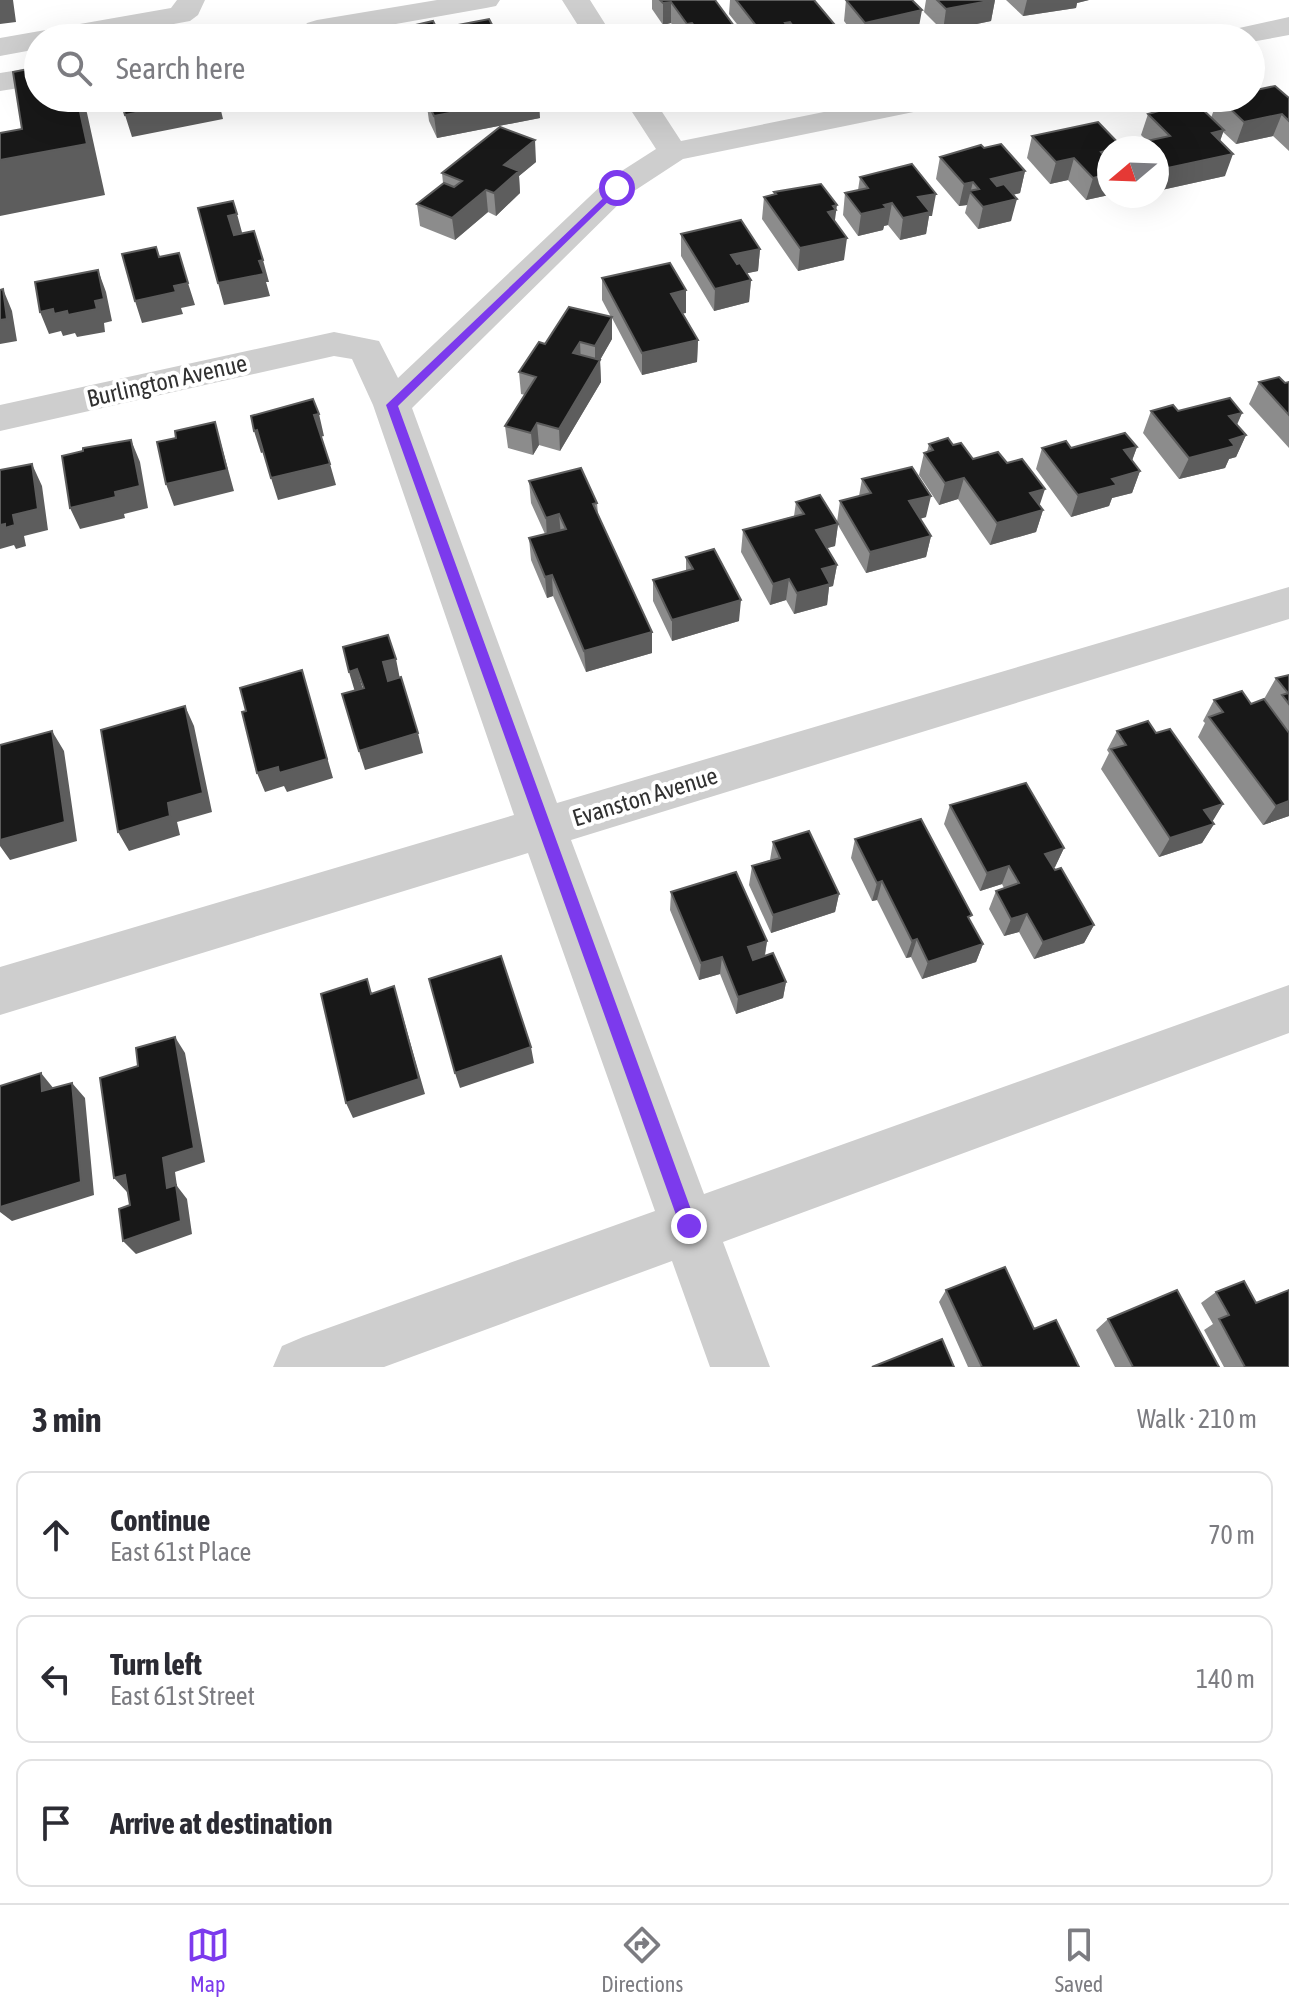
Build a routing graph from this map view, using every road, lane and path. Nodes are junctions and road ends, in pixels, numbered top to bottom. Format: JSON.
{"nodes":[{"id":1,"x":88,"y":0,"type":"edge"},
{"id":2,"x":486,"y":0,"type":"edge"},
{"id":3,"x":576,"y":0,"type":"edge"},
{"id":4,"x":186,"y":18,"type":"edge"},
{"id":5,"x":94,"y":24,"type":"edge"},
{"id":6,"x":140,"y":24,"type":"edge"},
{"id":7,"x":346,"y":24,"type":"edge"},
{"id":8,"x":591,"y":24,"type":"edge"},
{"id":9,"x":1289,"y":26,"type":"edge"},
{"id":10,"x":1265,"y":31,"type":"edge"},
{"id":11,"x":24,"y":43,"type":"edge"},
{"id":12,"x":0,"y":47,"type":"edge"},
{"id":13,"x":24,"y":78,"type":"edge"},
{"id":14,"x":0,"y":82,"type":"edge"},
{"id":15,"x":647,"y":112,"type":"edge"},
{"id":16,"x":869,"y":112,"type":"edge"},
{"id":17,"x":673,"y":152,"type":"junction"},
{"id":18,"x":392,"y":405,"type":"junction"},
{"id":19,"x":0,"y":418,"type":"edge"},
{"id":20,"x":1289,"y":603,"type":"edge"},
{"id":21,"x":543,"y":828,"type":"junction"},
{"id":22,"x":0,"y":991,"type":"edge"},
{"id":23,"x":1289,"y":1009,"type":"edge"},
{"id":24,"x":689,"y":1226,"type":"junction"},
{"id":25,"x":303,"y":1367,"type":"edge"},
{"id":26,"x":740,"y":1367,"type":"edge"}],
"edges":[{"from":1,"to":5,"type":"street"},
{"from":2,"to":7,"type":"street"},
{"from":3,"to":8,"type":"street"},
{"from":4,"to":6,"type":"street"},
{"from":9,"to":10,"type":"street"},
{"from":11,"to":12,"type":"street"},
{"from":13,"to":14,"type":"street"},
{"from":15,"to":17,"type":"street"},
{"from":16,"to":17,"type":"street"},
{"from":17,"to":18,"type":"street"},
{"from":18,"to":19,"type":"street","name":"Burlington Avenue"},
{"from":18,"to":21,"type":"street"},
{"from":20,"to":21,"type":"street","name":"Evanston Avenue"},
{"from":21,"to":22,"type":"street","name":"Evanston Avenue"},
{"from":21,"to":24,"type":"street"},
{"from":23,"to":24,"type":"street"},
{"from":24,"to":25,"type":"street"},
{"from":24,"to":26,"type":"street"}]}
